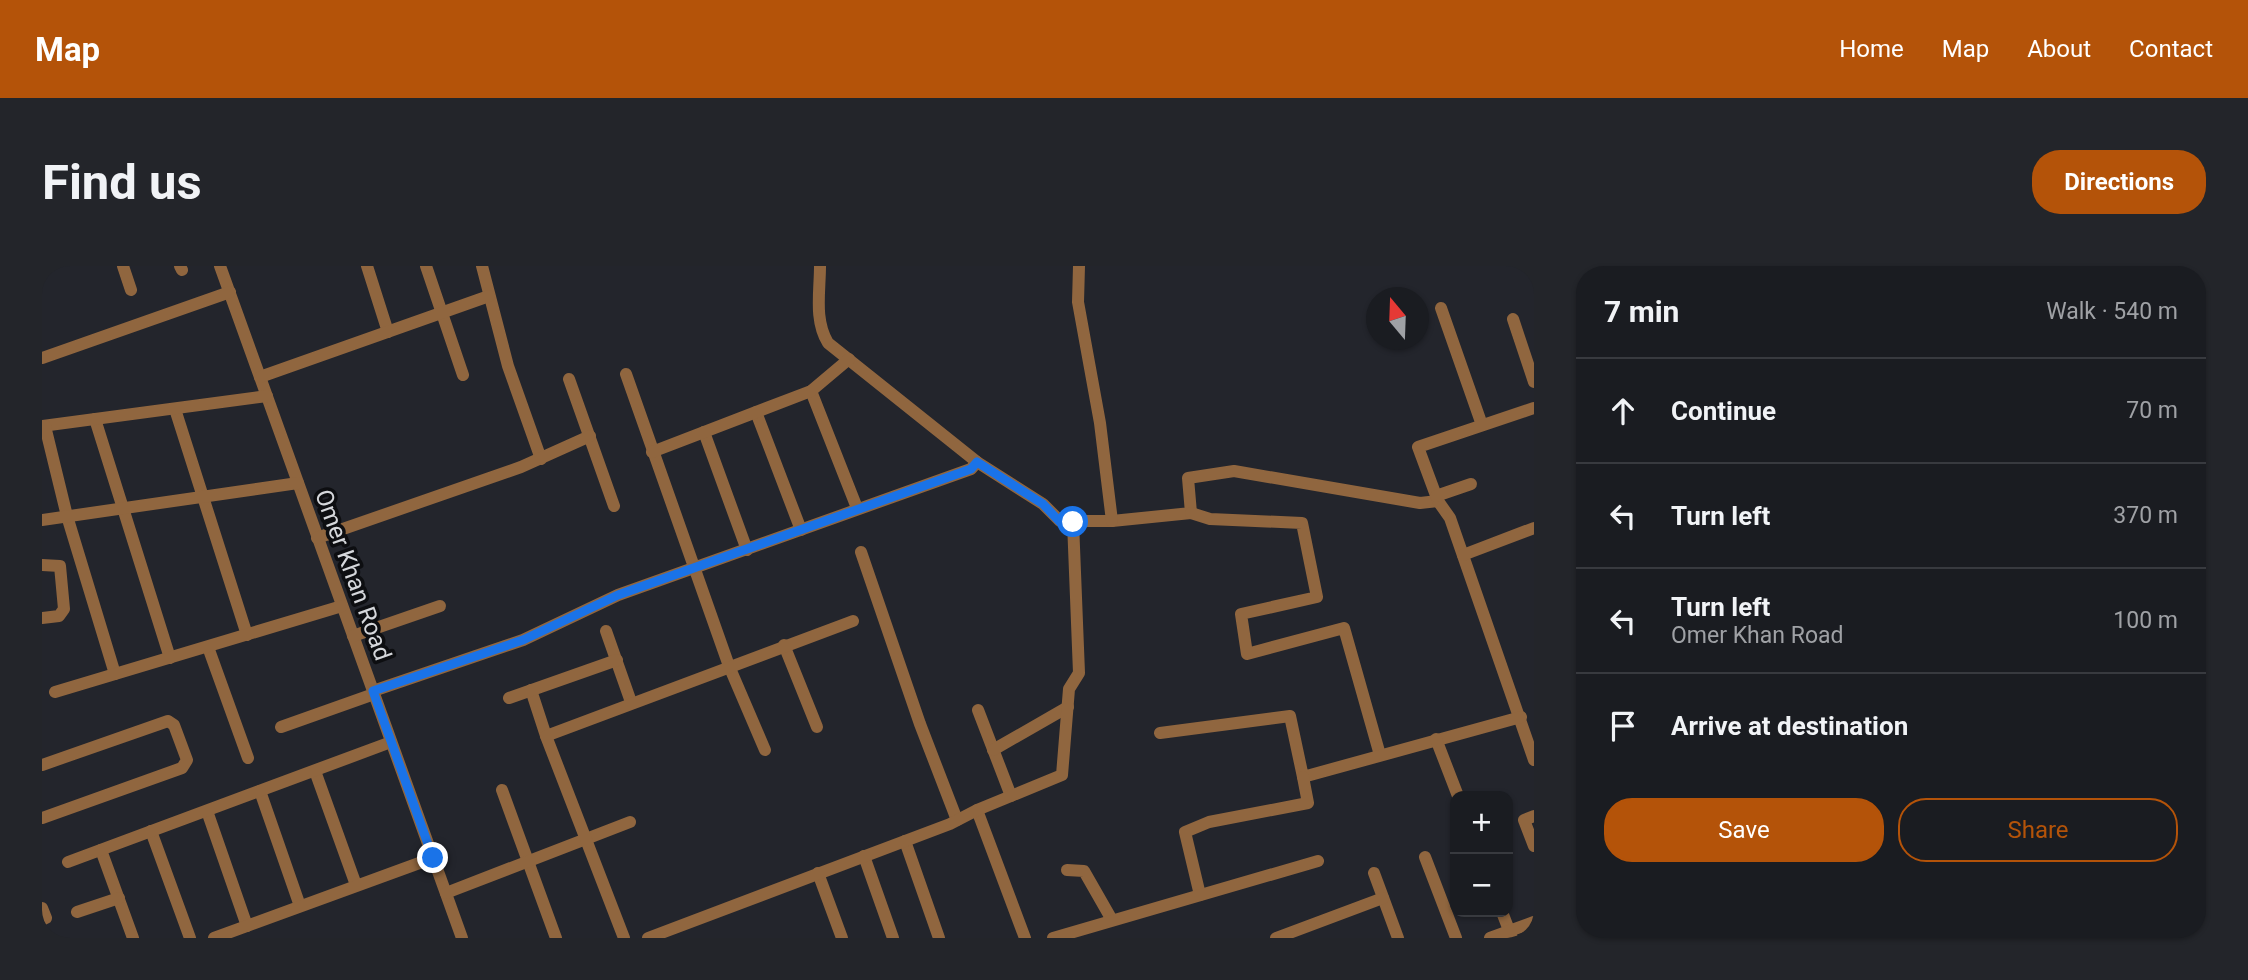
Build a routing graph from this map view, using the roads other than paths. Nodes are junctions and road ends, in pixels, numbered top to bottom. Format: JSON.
{"nodes":[{"id":1,"x":123,"y":266,"type":"edge"},
{"id":2,"x":220,"y":266,"type":"edge"},
{"id":3,"x":367,"y":266,"type":"edge"},
{"id":4,"x":426,"y":266,"type":"edge"},
{"id":5,"x":482,"y":266,"type":"edge"},
{"id":6,"x":820,"y":266,"type":"edge"},
{"id":7,"x":1079,"y":266,"type":"edge"},
{"id":8,"x":131,"y":290,"type":"dead end"},
{"id":9,"x":230,"y":292,"type":"junction"},
{"id":10,"x":489,"y":296,"type":"junction"},
{"id":11,"x":1441,"y":308,"type":"dead end"},
{"id":12,"x":442,"y":313,"type":"junction"},
{"id":13,"x":1513,"y":319,"type":"dead end"},
{"id":14,"x":388,"y":332,"type":"junction"},
{"id":15,"x":42,"y":358,"type":"edge"},
{"id":16,"x":849,"y":359,"type":"junction"},
{"id":17,"x":626,"y":374,"type":"dead end"},
{"id":18,"x":463,"y":375,"type":"dead end"},
{"id":19,"x":261,"y":377,"type":"junction"},
{"id":20,"x":569,"y":379,"type":"dead end"},
{"id":21,"x":1534,"y":382,"type":"edge"},
{"id":22,"x":811,"y":391,"type":"junction"},
{"id":23,"x":267,"y":396,"type":"junction"},
{"id":24,"x":1534,"y":408,"type":"edge"},
{"id":25,"x":175,"y":409,"type":"junction"},
{"id":26,"x":755,"y":412,"type":"junction"},
{"id":27,"x":95,"y":419,"type":"junction"},
{"id":28,"x":1482,"y":425,"type":"junction"},
{"id":29,"x":44,"y":426,"type":"edge"},
{"id":30,"x":704,"y":432,"type":"junction"},
{"id":31,"x":590,"y":436,"type":"junction"},
{"id":32,"x":652,"y":452,"type":"junction"},
{"id":33,"x":541,"y":458,"type":"junction"},
{"id":34,"x":977,"y":462,"type":"junction"},
{"id":35,"x":298,"y":483,"type":"junction"},
{"id":36,"x":1471,"y":484,"type":"dead end"},
{"id":37,"x":203,"y":497,"type":"junction"},
{"id":38,"x":1437,"y":498,"type":"junction"},
{"id":39,"x":614,"y":506,"type":"dead end"},
{"id":40,"x":122,"y":507,"type":"junction"},
{"id":41,"x":856,"y":508,"type":"junction"},
{"id":42,"x":1191,"y":513,"type":"junction"},
{"id":43,"x":66,"y":516,"type":"junction"},
{"id":44,"x":42,"y":520,"type":"edge"},
{"id":45,"x":1112,"y":521,"type":"junction"},
{"id":46,"x":1073,"y":522,"type":"junction"},
{"id":47,"x":1534,"y":528,"type":"edge"},
{"id":48,"x":801,"y":530,"type":"junction"},
{"id":49,"x":317,"y":538,"type":"junction"},
{"id":50,"x":747,"y":550,"type":"junction"},
{"id":51,"x":862,"y":552,"type":"dead end"},
{"id":52,"x":1463,"y":555,"type":"junction"},
{"id":53,"x":42,"y":565,"type":"edge"},
{"id":54,"x":695,"y":568,"type":"junction"},
{"id":55,"x":342,"y":606,"type":"junction"},
{"id":56,"x":440,"y":606,"type":"dead end"},
{"id":57,"x":42,"y":618,"type":"edge"},
{"id":58,"x":853,"y":621,"type":"dead end"},
{"id":59,"x":606,"y":631,"type":"dead end"},
{"id":60,"x":247,"y":635,"type":"junction"},
{"id":61,"x":353,"y":636,"type":"junction"},
{"id":62,"x":784,"y":645,"type":"junction"},
{"id":63,"x":208,"y":647,"type":"junction"},
{"id":64,"x":170,"y":658,"type":"junction"},
{"id":65,"x":617,"y":660,"type":"junction"},
{"id":66,"x":729,"y":666,"type":"junction"},
{"id":67,"x":115,"y":674,"type":"junction"},
{"id":68,"x":531,"y":690,"type":"junction"},
{"id":69,"x":55,"y":692,"type":"dead end"},
{"id":70,"x":373,"y":692,"type":"junction"},
{"id":71,"x":509,"y":698,"type":"dead end"},
{"id":72,"x":631,"y":702,"type":"junction"},
{"id":73,"x":1068,"y":707,"type":"junction"},
{"id":74,"x":978,"y":710,"type":"dead end"},
{"id":75,"x":1521,"y":717,"type":"junction"},
{"id":76,"x":281,"y":727,"type":"dead end"},
{"id":77,"x":817,"y":727,"type":"dead end"},
{"id":78,"x":1160,"y":733,"type":"dead end"},
{"id":79,"x":545,"y":736,"type":"junction"},
{"id":80,"x":1436,"y":738,"type":"junction"},
{"id":81,"x":391,"y":743,"type":"junction"},
{"id":82,"x":765,"y":750,"type":"dead end"},
{"id":83,"x":993,"y":750,"type":"junction"},
{"id":84,"x":1380,"y":755,"type":"junction"},
{"id":85,"x":248,"y":758,"type":"dead end"},
{"id":86,"x":1534,"y":760,"type":"edge"},
{"id":87,"x":42,"y":765,"type":"edge"},
{"id":88,"x":315,"y":771,"type":"junction"},
{"id":89,"x":1303,"y":777,"type":"junction"},
{"id":90,"x":502,"y":790,"type":"dead end"},
{"id":91,"x":260,"y":791,"type":"junction"},
{"id":92,"x":1456,"y":791,"type":"edge"},
{"id":93,"x":1011,"y":796,"type":"junction"},
{"id":94,"x":977,"y":810,"type":"junction"},
{"id":95,"x":207,"y":811,"type":"junction"},
{"id":96,"x":43,"y":814,"type":"edge"},
{"id":97,"x":1534,"y":816,"type":"edge"},
{"id":98,"x":957,"y":820,"type":"junction"},
{"id":99,"x":630,"y":822,"type":"dead end"},
{"id":100,"x":151,"y":831,"type":"junction"},
{"id":101,"x":586,"y":839,"type":"junction"},
{"id":102,"x":905,"y":841,"type":"junction"},
{"id":103,"x":1534,"y":846,"type":"edge"},
{"id":104,"x":101,"y":850,"type":"junction"},
{"id":105,"x":864,"y":856,"type":"junction"},
{"id":106,"x":1425,"y":857,"type":"dead end"},
{"id":107,"x":433,"y":858,"type":"junction"},
{"id":108,"x":1318,"y":861,"type":"dead end"},
{"id":109,"x":68,"y":862,"type":"dead end"},
{"id":110,"x":528,"y":862,"type":"junction"},
{"id":111,"x":1067,"y":870,"type":"dead end"},
{"id":112,"x":818,"y":873,"type":"junction"},
{"id":113,"x":1374,"y":873,"type":"dead end"},
{"id":114,"x":356,"y":886,"type":"junction"},
{"id":115,"x":446,"y":893,"type":"junction"},
{"id":116,"x":1200,"y":895,"type":"junction"},
{"id":117,"x":119,"y":898,"type":"junction"},
{"id":118,"x":1383,"y":898,"type":"junction"},
{"id":119,"x":300,"y":906,"type":"junction"},
{"id":120,"x":42,"y":908,"type":"edge"},
{"id":121,"x":77,"y":912,"type":"dead end"},
{"id":122,"x":1504,"y":917,"type":"edge"},
{"id":123,"x":1112,"y":919,"type":"junction"},
{"id":124,"x":42,"y":920,"type":"edge"},
{"id":125,"x":1534,"y":922,"type":"edge"},
{"id":126,"x":247,"y":926,"type":"junction"},
{"id":127,"x":1511,"y":935,"type":"edge"},
{"id":128,"x":458,"y":937,"type":"edge"},
{"id":129,"x":133,"y":938,"type":"edge"},
{"id":130,"x":190,"y":938,"type":"edge"},
{"id":131,"x":214,"y":938,"type":"edge"},
{"id":132,"x":556,"y":938,"type":"edge"},
{"id":133,"x":624,"y":938,"type":"edge"},
{"id":134,"x":648,"y":938,"type":"edge"},
{"id":135,"x":842,"y":938,"type":"edge"},
{"id":136,"x":893,"y":938,"type":"edge"},
{"id":137,"x":939,"y":938,"type":"edge"},
{"id":138,"x":1025,"y":938,"type":"edge"},
{"id":139,"x":1053,"y":938,"type":"edge"},
{"id":140,"x":1276,"y":938,"type":"edge"},
{"id":141,"x":1398,"y":938,"type":"edge"},
{"id":142,"x":1456,"y":938,"type":"edge"},
{"id":143,"x":1490,"y":938,"type":"edge"}],
"edges":[{"from":1,"to":8,"type":"street"},
{"from":2,"to":9,"type":"street","name":"Omer Khan Road"},
{"from":3,"to":14,"type":"street"},
{"from":4,"to":12,"type":"street"},
{"from":5,"to":10,"type":"street"},
{"from":6,"to":16,"type":"street"},
{"from":7,"to":45,"type":"street"},
{"from":9,"to":15,"type":"street"},
{"from":9,"to":19,"type":"street","name":"Omer Khan Road"},
{"from":10,"to":12,"type":"street"},
{"from":10,"to":33,"type":"street"},
{"from":11,"to":28,"type":"street"},
{"from":12,"to":14,"type":"street"},
{"from":12,"to":18,"type":"street"},
{"from":13,"to":21,"type":"street"},
{"from":14,"to":19,"type":"street"},
{"from":16,"to":22,"type":"street"},
{"from":16,"to":34,"type":"street"},
{"from":17,"to":32,"type":"street"},
{"from":19,"to":23,"type":"street","name":"Omer Khan Road"},
{"from":20,"to":31,"type":"street"},
{"from":22,"to":26,"type":"street"},
{"from":22,"to":41,"type":"street"},
{"from":23,"to":25,"type":"street"},
{"from":23,"to":35,"type":"street","name":"Omer Khan Road"},
{"from":24,"to":28,"type":"street"},
{"from":25,"to":27,"type":"street"},
{"from":25,"to":37,"type":"street"},
{"from":26,"to":30,"type":"street"},
{"from":26,"to":48,"type":"street"},
{"from":27,"to":29,"type":"street"},
{"from":27,"to":40,"type":"street"},
{"from":28,"to":38,"type":"street"},
{"from":29,"to":43,"type":"street"},
{"from":30,"to":32,"type":"street"},
{"from":30,"to":50,"type":"street"},
{"from":31,"to":33,"type":"street"},
{"from":31,"to":39,"type":"street"},
{"from":32,"to":54,"type":"street"},
{"from":33,"to":49,"type":"street"},
{"from":34,"to":41,"type":"street"},
{"from":34,"to":46,"type":"street"},
{"from":35,"to":37,"type":"street"},
{"from":35,"to":49,"type":"street","name":"Omer Khan Road"},
{"from":36,"to":38,"type":"street"},
{"from":37,"to":40,"type":"street"},
{"from":37,"to":60,"type":"street"},
{"from":38,"to":42,"type":"street"},
{"from":38,"to":52,"type":"street"},
{"from":40,"to":43,"type":"street"},
{"from":40,"to":64,"type":"street"},
{"from":41,"to":48,"type":"street"},
{"from":42,"to":45,"type":"street"},
{"from":42,"to":84,"type":"street"},
{"from":43,"to":44,"type":"street"},
{"from":43,"to":67,"type":"street"},
{"from":45,"to":46,"type":"street"},
{"from":46,"to":73,"type":"street"},
{"from":47,"to":52,"type":"street"},
{"from":48,"to":50,"type":"street"},
{"from":49,"to":55,"type":"street","name":"Omer Khan Road"},
{"from":50,"to":54,"type":"street"},
{"from":51,"to":98,"type":"street"},
{"from":52,"to":75,"type":"street"},
{"from":53,"to":57,"type":"street"},
{"from":54,"to":66,"type":"street"},
{"from":54,"to":70,"type":"street"},
{"from":55,"to":60,"type":"street"},
{"from":55,"to":61,"type":"street","name":"Omer Khan Road"},
{"from":56,"to":61,"type":"street"},
{"from":58,"to":62,"type":"street"},
{"from":59,"to":65,"type":"street"},
{"from":60,"to":63,"type":"street"},
{"from":61,"to":70,"type":"street","name":"Omer Khan Road"},
{"from":62,"to":66,"type":"street"},
{"from":62,"to":77,"type":"street"},
{"from":63,"to":64,"type":"street"},
{"from":63,"to":85,"type":"street"},
{"from":64,"to":67,"type":"street"},
{"from":65,"to":68,"type":"street"},
{"from":65,"to":72,"type":"street"},
{"from":66,"to":72,"type":"street"},
{"from":66,"to":82,"type":"street"},
{"from":67,"to":69,"type":"street"},
{"from":68,"to":71,"type":"street"},
{"from":68,"to":79,"type":"street"},
{"from":70,"to":76,"type":"street"},
{"from":70,"to":81,"type":"street","name":"Omer Khan Road"},
{"from":72,"to":79,"type":"street"},
{"from":73,"to":83,"type":"street"},
{"from":73,"to":93,"type":"street"},
{"from":74,"to":83,"type":"street"},
{"from":75,"to":80,"type":"street"},
{"from":75,"to":86,"type":"street"},
{"from":78,"to":89,"type":"street"},
{"from":79,"to":101,"type":"street"},
{"from":80,"to":84,"type":"street"},
{"from":80,"to":92,"type":"street"},
{"from":81,"to":88,"type":"street"},
{"from":81,"to":107,"type":"street","name":"Omer Khan Road"},
{"from":83,"to":93,"type":"street"},
{"from":84,"to":89,"type":"street"},
{"from":87,"to":96,"type":"street"},
{"from":88,"to":91,"type":"street"},
{"from":88,"to":114,"type":"street"},
{"from":89,"to":116,"type":"street"},
{"from":90,"to":110,"type":"street"},
{"from":91,"to":95,"type":"street"},
{"from":91,"to":119,"type":"street"},
{"from":93,"to":94,"type":"street"},
{"from":94,"to":98,"type":"street"},
{"from":94,"to":138,"type":"street"},
{"from":95,"to":100,"type":"street"},
{"from":95,"to":126,"type":"street"},
{"from":97,"to":103,"type":"street"},
{"from":98,"to":102,"type":"street"},
{"from":99,"to":101,"type":"street"},
{"from":100,"to":104,"type":"street"},
{"from":100,"to":130,"type":"street"},
{"from":101,"to":110,"type":"street"},
{"from":101,"to":133,"type":"street"},
{"from":102,"to":105,"type":"street"},
{"from":102,"to":137,"type":"street"},
{"from":104,"to":109,"type":"street"},
{"from":104,"to":117,"type":"street"},
{"from":105,"to":112,"type":"street"},
{"from":105,"to":136,"type":"street"},
{"from":106,"to":142,"type":"street"},
{"from":107,"to":114,"type":"street"},
{"from":107,"to":115,"type":"street","name":"Omer Khan Road"},
{"from":108,"to":116,"type":"street"},
{"from":110,"to":115,"type":"street"},
{"from":110,"to":132,"type":"street"},
{"from":111,"to":123,"type":"street"},
{"from":112,"to":134,"type":"street"},
{"from":112,"to":135,"type":"street"},
{"from":113,"to":118,"type":"street"},
{"from":114,"to":119,"type":"street"},
{"from":115,"to":128,"type":"street","name":"Omer Khan Road"},
{"from":116,"to":123,"type":"street"},
{"from":117,"to":121,"type":"street"},
{"from":117,"to":129,"type":"street"},
{"from":118,"to":140,"type":"street"},
{"from":118,"to":141,"type":"street"},
{"from":119,"to":126,"type":"street"},
{"from":120,"to":124,"type":"street"},
{"from":122,"to":127,"type":"street"},
{"from":123,"to":139,"type":"street"},
{"from":125,"to":127,"type":"street"},
{"from":126,"to":131,"type":"street"},
{"from":127,"to":143,"type":"street"}]}
